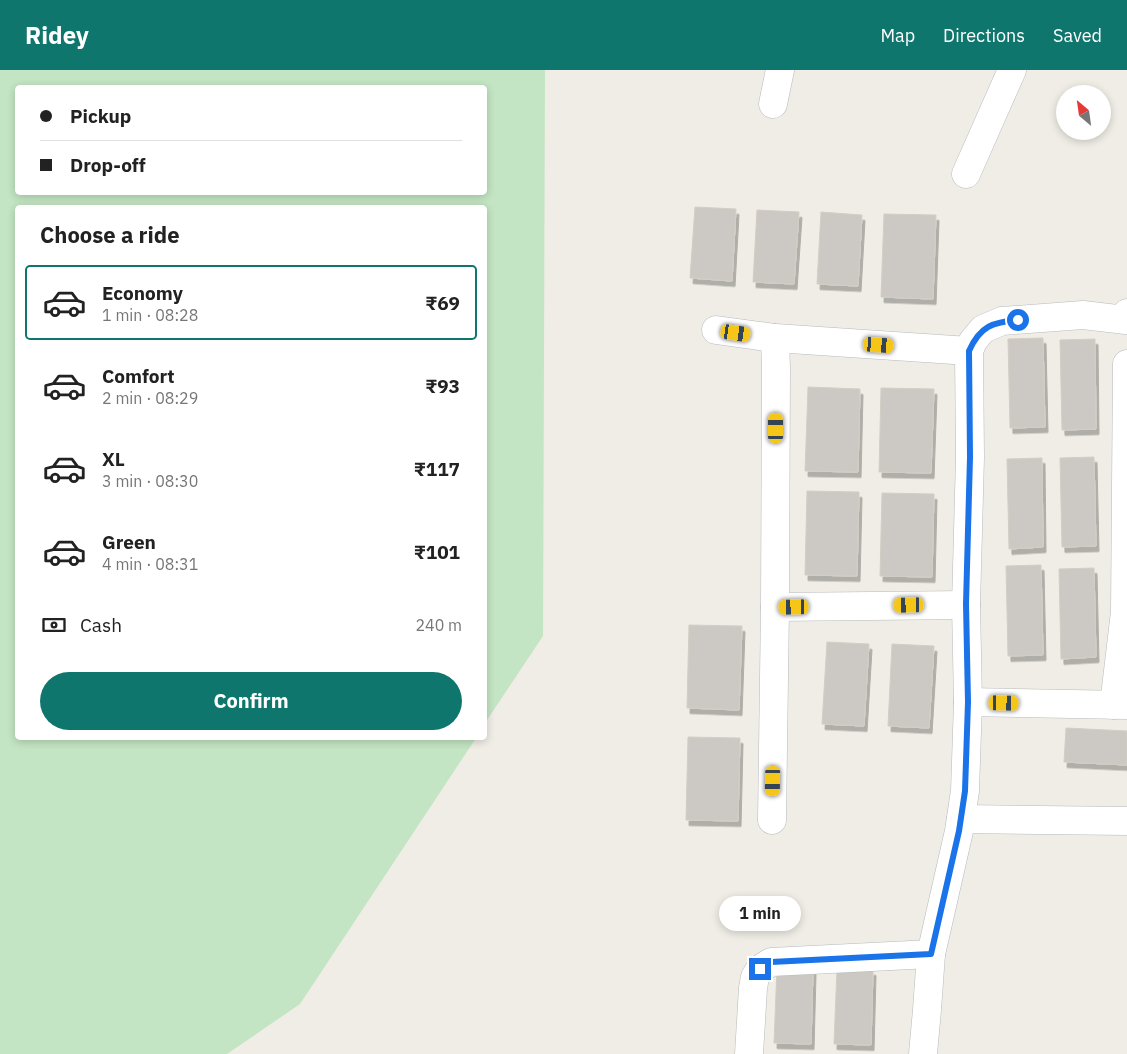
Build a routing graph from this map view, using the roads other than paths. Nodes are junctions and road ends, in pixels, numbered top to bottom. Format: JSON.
{"nodes":[{"id":1,"x":780,"y":70,"type":"edge"},
{"id":2,"x":1012,"y":70,"type":"edge"},
{"id":3,"x":773,"y":104,"type":"dead end"},
{"id":4,"x":966,"y":174,"type":"dead end"},
{"id":5,"x":1127,"y":324,"type":"edge"},
{"id":6,"x":716,"y":330,"type":"dead end"},
{"id":7,"x":775,"y":338,"type":"junction"},
{"id":8,"x":969,"y":351,"type":"junction"},
{"id":9,"x":1127,"y":364,"type":"edge"},
{"id":10,"x":966,"y":604,"type":"junction"},
{"id":11,"x":775,"y":607,"type":"junction"},
{"id":12,"x":1126,"y":612,"type":"edge"},
{"id":13,"x":968,"y":702,"type":"junction"},
{"id":14,"x":1120,"y":705,"type":"edge"},
{"id":15,"x":960,"y":819,"type":"junction"},
{"id":16,"x":772,"y":820,"type":"dead end"},
{"id":17,"x":1127,"y":821,"type":"edge"},
{"id":18,"x":931,"y":954,"type":"junction"},
{"id":19,"x":749,"y":1054,"type":"edge"},
{"id":20,"x":923,"y":1054,"type":"edge"}],
"edges":[{"from":1,"to":3,"type":"street"},
{"from":2,"to":4,"type":"street"},
{"from":5,"to":8,"type":"street"},
{"from":6,"to":7,"type":"street"},
{"from":7,"to":8,"type":"street"},
{"from":7,"to":11,"type":"street"},
{"from":8,"to":10,"type":"street"},
{"from":9,"to":12,"type":"street"},
{"from":10,"to":11,"type":"street"},
{"from":10,"to":13,"type":"street"},
{"from":11,"to":16,"type":"street"},
{"from":12,"to":14,"type":"street"},
{"from":13,"to":14,"type":"street"},
{"from":13,"to":15,"type":"street"},
{"from":15,"to":17,"type":"street"},
{"from":15,"to":18,"type":"street"},
{"from":18,"to":19,"type":"street"},
{"from":18,"to":20,"type":"street"}]}
